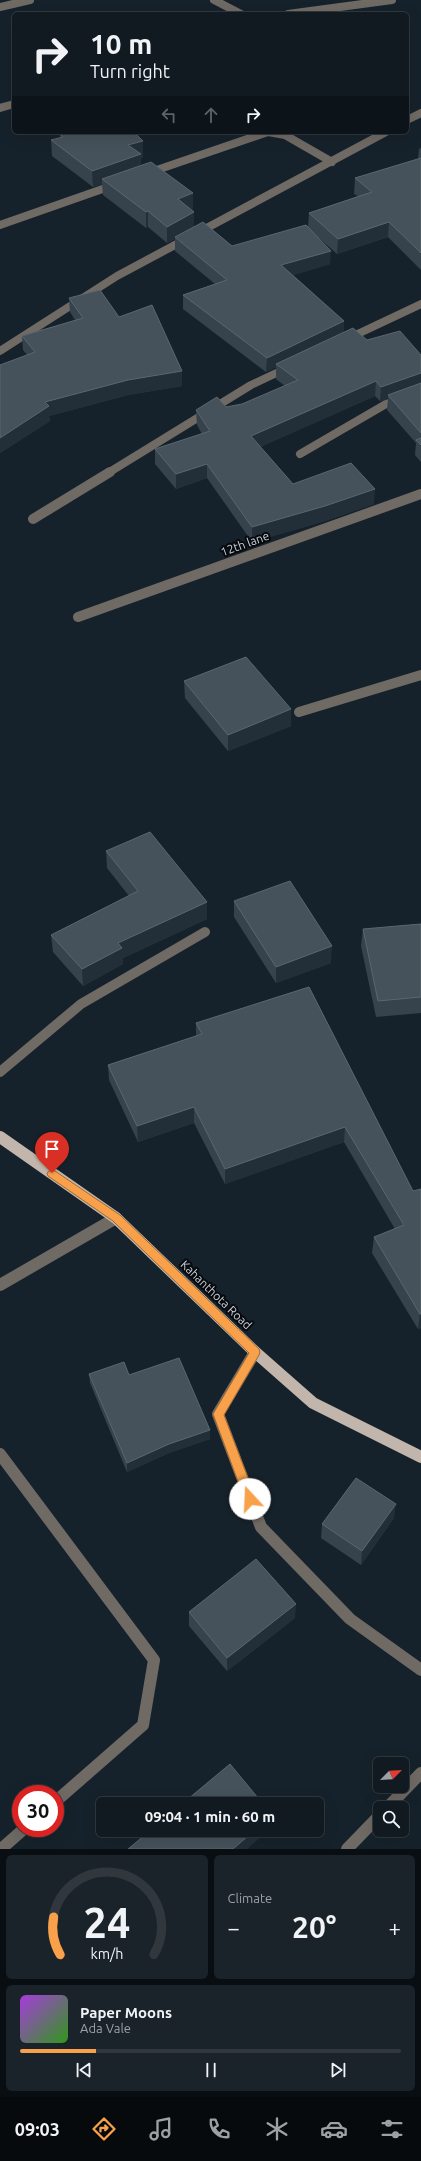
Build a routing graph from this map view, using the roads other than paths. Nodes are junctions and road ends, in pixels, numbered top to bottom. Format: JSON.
{"nodes":[{"id":1,"x":30,"y":0,"type":"edge"},
{"id":2,"x":214,"y":0,"type":"edge"},
{"id":3,"x":392,"y":0,"type":"edge"},
{"id":4,"x":0,"y":7,"type":"edge"},
{"id":5,"x":237,"y":12,"type":"edge"},
{"id":6,"x":303,"y":12,"type":"edge"},
{"id":7,"x":12,"y":105,"type":"edge"},
{"id":8,"x":0,"y":108,"type":"edge"},
{"id":9,"x":421,"y":113,"type":"edge"},
{"id":10,"x":409,"y":119,"type":"edge"},
{"id":11,"x":262,"y":134,"type":"edge"},
{"id":12,"x":279,"y":134,"type":"edge"},
{"id":13,"x":382,"y":134,"type":"edge"},
{"id":14,"x":332,"y":162,"type":"junction"},
{"id":15,"x":141,"y":176,"type":"edge"},
{"id":16,"x":119,"y":184,"type":"edge"},
{"id":17,"x":0,"y":225,"type":"edge"},
{"id":18,"x":421,"y":304,"type":"edge"},
{"id":19,"x":336,"y":345,"type":"edge"},
{"id":20,"x":0,"y":351,"type":"edge"},
{"id":21,"x":294,"y":365,"type":"edge"},
{"id":22,"x":421,"y":392,"type":"edge"},
{"id":23,"x":300,"y":454,"type":"dead end"},
{"id":24,"x":421,"y":494,"type":"edge"},
{"id":25,"x":33,"y":519,"type":"dead end"},
{"id":26,"x":78,"y":617,"type":"dead end"},
{"id":27,"x":421,"y":675,"type":"edge"},
{"id":28,"x":299,"y":712,"type":"dead end"},
{"id":29,"x":204,"y":932,"type":"dead end"},
{"id":30,"x":0,"y":1072,"type":"edge"},
{"id":31,"x":0,"y":1137,"type":"edge"},
{"id":32,"x":116,"y":1218,"type":"junction"},
{"id":33,"x":0,"y":1285,"type":"edge"},
{"id":34,"x":255,"y":1352,"type":"junction"},
{"id":35,"x":0,"y":1454,"type":"edge"},
{"id":36,"x":421,"y":1456,"type":"edge"},
{"id":37,"x":421,"y":1670,"type":"edge"},
{"id":38,"x":421,"y":1773,"type":"edge"},
{"id":39,"x":64,"y":1794,"type":"edge"},
{"id":40,"x":394,"y":1801,"type":"edge"},
{"id":41,"x":373,"y":1822,"type":"edge"},
{"id":42,"x":15,"y":1837,"type":"edge"},
{"id":43,"x":1,"y":1849,"type":"edge"},
{"id":44,"x":347,"y":1849,"type":"edge"}],
"edges":[{"from":1,"to":4,"type":"street"},
{"from":2,"to":5,"type":"street"},
{"from":3,"to":6,"type":"street"},
{"from":7,"to":8,"type":"street"},
{"from":9,"to":10,"type":"street"},
{"from":11,"to":15,"type":"street"},
{"from":12,"to":14,"type":"street"},
{"from":13,"to":14,"type":"street"},
{"from":14,"to":20,"type":"street"},
{"from":16,"to":17,"type":"street"},
{"from":18,"to":19,"type":"street"},
{"from":21,"to":25,"type":"street"},
{"from":22,"to":23,"type":"street"},
{"from":24,"to":26,"type":"street","name":"12th lane"},
{"from":27,"to":28,"type":"street"},
{"from":29,"to":30,"type":"street"},
{"from":31,"to":32,"type":"main road","name":"Kahanthota Road"},
{"from":32,"to":33,"type":"street"},
{"from":32,"to":34,"type":"main road","name":"Kahanthota Road"},
{"from":34,"to":36,"type":"main road","name":"Kahanthota Road"},
{"from":34,"to":37,"type":"street"},
{"from":35,"to":39,"type":"street"},
{"from":38,"to":40,"type":"street"},
{"from":41,"to":44,"type":"street"},
{"from":42,"to":43,"type":"street"}]}
